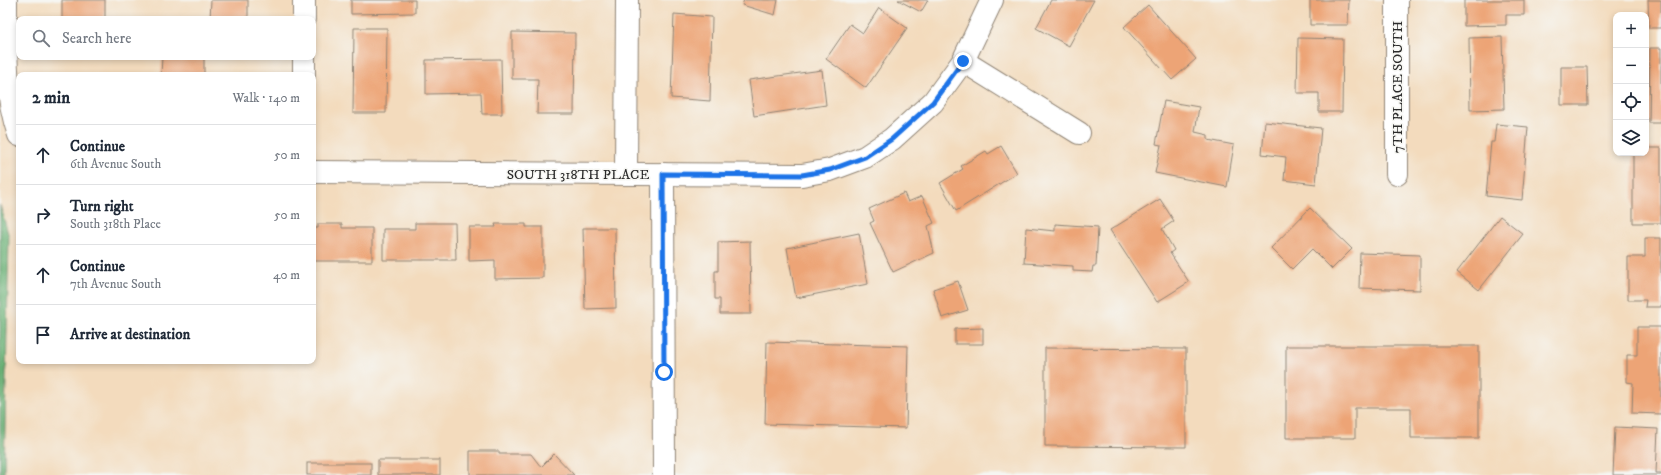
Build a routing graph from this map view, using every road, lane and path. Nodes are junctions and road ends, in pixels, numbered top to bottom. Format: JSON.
{"nodes":[{"id":1,"x":6,"y":0,"type":"edge"},
{"id":2,"x":304,"y":0,"type":"edge"},
{"id":3,"x":628,"y":0,"type":"edge"},
{"id":4,"x":992,"y":0,"type":"edge"},
{"id":5,"x":1398,"y":0,"type":"edge"},
{"id":6,"x":304,"y":16,"type":"edge"},
{"id":7,"x":304,"y":60,"type":"edge"},
{"id":8,"x":963,"y":61,"type":"junction"},
{"id":9,"x":304,"y":72,"type":"edge"},
{"id":10,"x":16,"y":126,"type":"edge"},
{"id":11,"x":1079,"y":133,"type":"dead end"},
{"id":12,"x":316,"y":172,"type":"edge"},
{"id":13,"x":626,"y":174,"type":"junction"},
{"id":14,"x":663,"y":174,"type":"junction"},
{"id":15,"x":1397,"y":174,"type":"dead end"},
{"id":16,"x":664,"y":475,"type":"edge"}],
"edges":[{"from":1,"to":10,"type":"street"},
{"from":2,"to":6,"type":"street"},
{"from":3,"to":13,"type":"street"},
{"from":4,"to":8,"type":"street","name":"SOUTH 318TH PLACE"},
{"from":5,"to":15,"type":"street","name":"7TH PLACE SOUTH"},
{"from":7,"to":9,"type":"street"},
{"from":8,"to":11,"type":"street"},
{"from":8,"to":14,"type":"street","name":"SOUTH 318TH PLACE"},
{"from":12,"to":13,"type":"street","name":"SOUTH 318TH PLACE"},
{"from":13,"to":14,"type":"street","name":"SOUTH 318TH PLACE"},
{"from":14,"to":16,"type":"street"}]}
